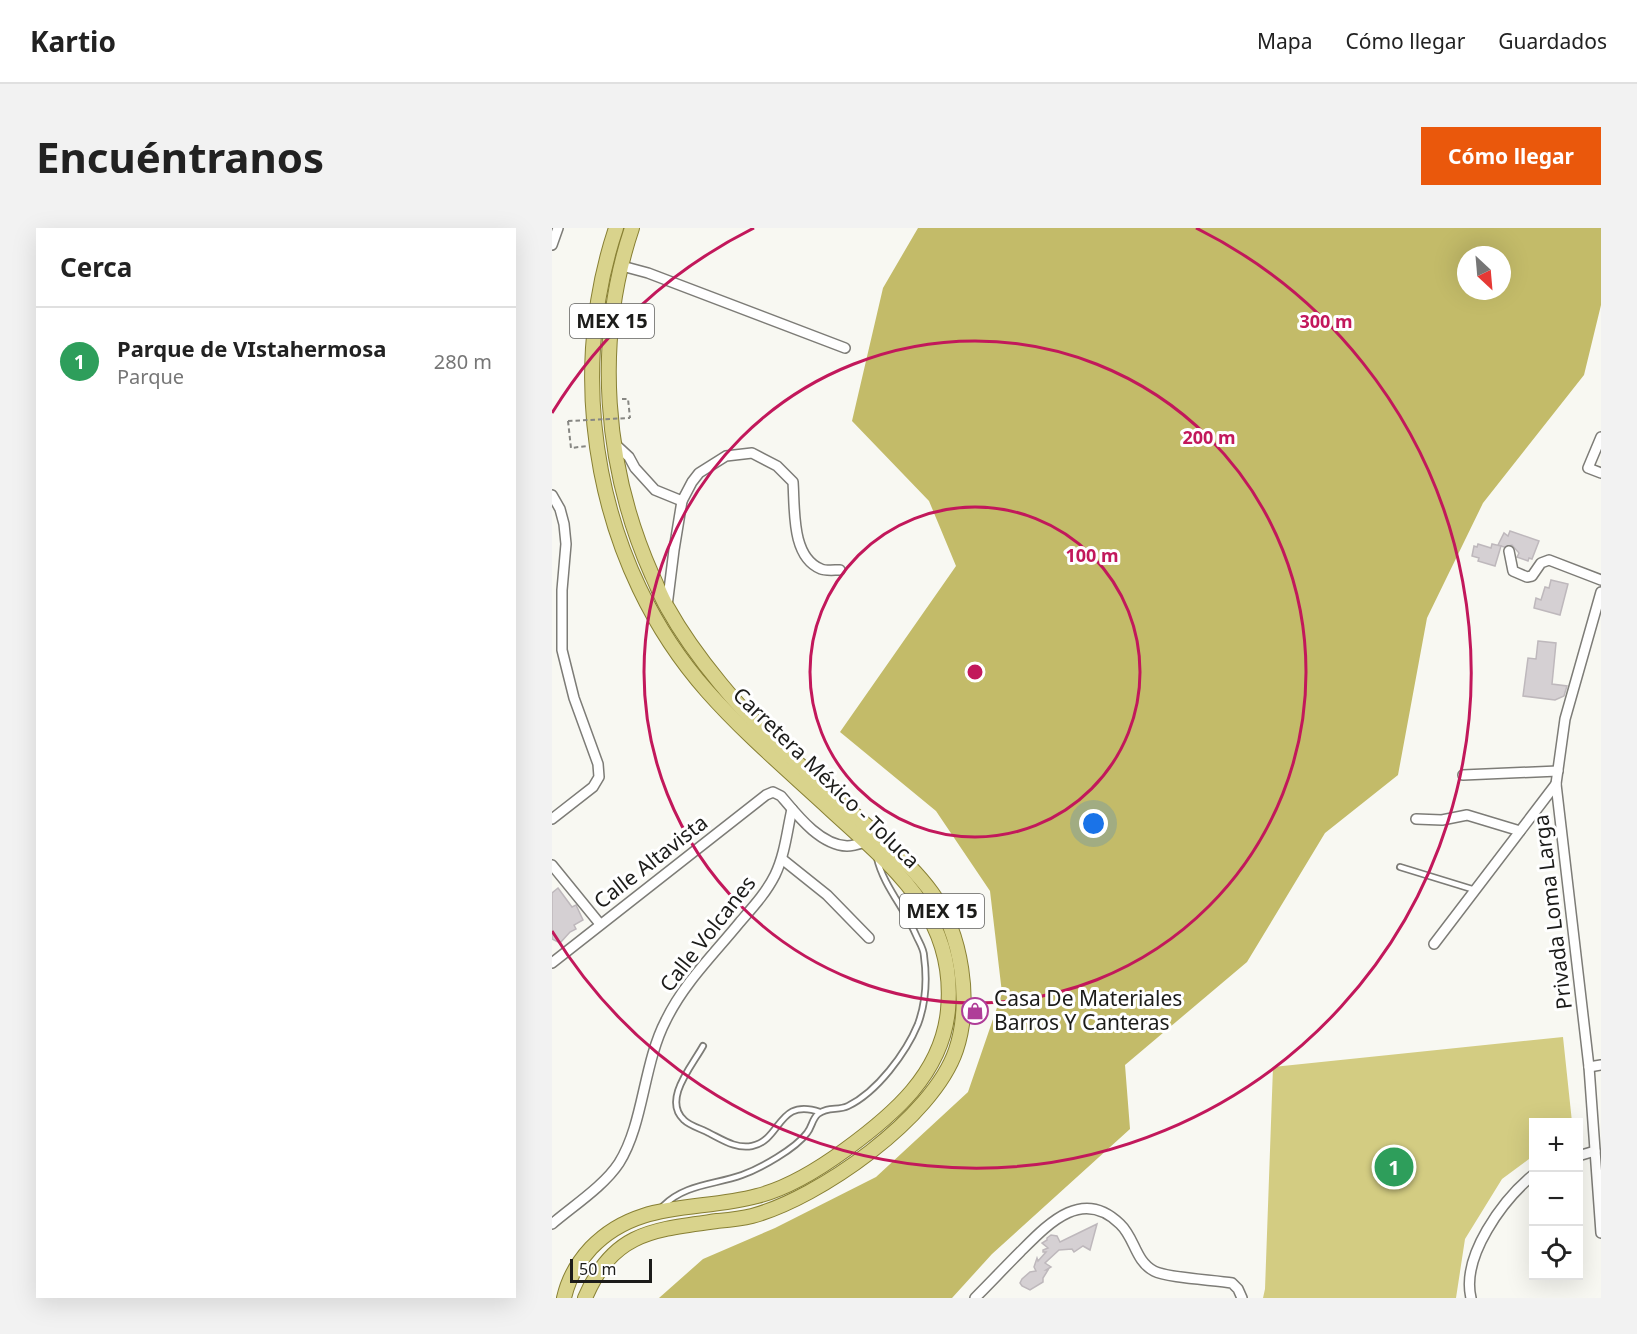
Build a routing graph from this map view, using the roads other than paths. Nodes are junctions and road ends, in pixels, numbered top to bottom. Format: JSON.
{"nodes":[{"id":1,"x":558,"y":228,"type":"edge"},
{"id":2,"x":616,"y":228,"type":"edge"},
{"id":3,"x":632,"y":228,"type":"edge"},
{"id":4,"x":552,"y":245,"type":"edge"},
{"id":5,"x":622,"y":266,"type":"junction"},
{"id":6,"x":845,"y":348,"type":"dead end"},
{"id":7,"x":1601,"y":436,"type":"edge"},
{"id":8,"x":615,"y":444,"type":"junction"},
{"id":9,"x":1601,"y":473,"type":"edge"},
{"id":10,"x":552,"y":495,"type":"edge"},
{"id":11,"x":682,"y":501,"type":"junction"},
{"id":12,"x":1509,"y":551,"type":"dead end"},
{"id":13,"x":840,"y":570,"type":"dead end"},
{"id":14,"x":1601,"y":580,"type":"edge"},
{"id":15,"x":1601,"y":592,"type":"edge"},
{"id":16,"x":667,"y":608,"type":"junction"},
{"id":17,"x":1558,"y":771,"type":"junction"},
{"id":18,"x":1463,"y":775,"type":"dead end"},
{"id":19,"x":1556,"y":784,"type":"junction"},
{"id":20,"x":792,"y":809,"type":"junction"},
{"id":21,"x":552,"y":819,"type":"edge"},
{"id":22,"x":1416,"y":819,"type":"dead end"},
{"id":23,"x":1520,"y":831,"type":"junction"},
{"id":24,"x":870,"y":846,"type":"junction"},
{"id":25,"x":782,"y":860,"type":"junction"},
{"id":26,"x":552,"y":865,"type":"edge"},
{"id":27,"x":1400,"y":867,"type":"dead end"},
{"id":28,"x":1475,"y":890,"type":"junction"},
{"id":29,"x":600,"y":924,"type":"junction"},
{"id":30,"x":869,"y":938,"type":"dead end"},
{"id":31,"x":1434,"y":944,"type":"dead end"},
{"id":32,"x":552,"y":963,"type":"edge"},
{"id":33,"x":703,"y":1046,"type":"dead end"},
{"id":34,"x":1601,"y":1065,"type":"edge"},
{"id":35,"x":1589,"y":1067,"type":"junction"},
{"id":36,"x":820,"y":1112,"type":"junction"},
{"id":37,"x":1595,"y":1151,"type":"junction"},
{"id":38,"x":1583,"y":1155,"type":"edge"},
{"id":39,"x":1529,"y":1178,"type":"edge"},
{"id":40,"x":657,"y":1212,"type":"junction"},
{"id":41,"x":552,"y":1224,"type":"edge"},
{"id":42,"x":1601,"y":1233,"type":"edge"},
{"id":43,"x":564,"y":1298,"type":"edge"},
{"id":44,"x":585,"y":1298,"type":"edge"},
{"id":45,"x":975,"y":1298,"type":"edge"},
{"id":46,"x":1242,"y":1298,"type":"edge"},
{"id":47,"x":1471,"y":1298,"type":"edge"}],
"edges":[{"from":1,"to":4,"type":"street"},
{"from":2,"to":24,"type":"main road","name":"Carretera México - Toluca","number":"MEX 15"},
{"from":3,"to":5,"type":"main road","name":"Carretera México - Toluca","number":"MEX 15"},
{"from":5,"to":6,"type":"street"},
{"from":5,"to":8,"type":"main road","name":"Carretera México - Toluca","number":"MEX 15"},
{"from":7,"to":9,"type":"street"},
{"from":8,"to":11,"type":"street"},
{"from":8,"to":16,"type":"main road","name":"Carretera México - Toluca","number":"MEX 15"},
{"from":10,"to":21,"type":"street"},
{"from":11,"to":13,"type":"street"},
{"from":11,"to":16,"type":"street"},
{"from":12,"to":14,"type":"street"},
{"from":15,"to":17,"type":"street","name":"Privada Loma Larga"},
{"from":16,"to":44,"type":"main road","name":"Carretera México - Toluca","number":"MEX 15"},
{"from":17,"to":18,"type":"street"},
{"from":17,"to":19,"type":"street","name":"Privada Loma Larga"},
{"from":19,"to":23,"type":"street"},
{"from":19,"to":35,"type":"street","name":"Privada Loma Larga"},
{"from":20,"to":24,"type":"street"},
{"from":20,"to":25,"type":"street","name":"Calle Volcanes"},
{"from":20,"to":29,"type":"street","name":"Calle Altavista"},
{"from":22,"to":23,"type":"street"},
{"from":23,"to":28,"type":"street"},
{"from":24,"to":36,"type":"lane"},
{"from":24,"to":40,"type":"main road","name":"Carretera México - Toluca","number":"MEX 15"},
{"from":25,"to":30,"type":"street"},
{"from":25,"to":41,"type":"street","name":"Calle Volcanes"},
{"from":26,"to":29,"type":"street"},
{"from":27,"to":28,"type":"lane"},
{"from":28,"to":31,"type":"street"},
{"from":29,"to":32,"type":"street","name":"Calle Altavista"},
{"from":33,"to":36,"type":"lane"},
{"from":34,"to":35,"type":"street"},
{"from":35,"to":37,"type":"street","name":"Privada Loma Larga"},
{"from":36,"to":40,"type":"lane"},
{"from":37,"to":38,"type":"street"},
{"from":37,"to":42,"type":"street","name":"Privada Loma Larga"},
{"from":39,"to":47,"type":"street"},
{"from":40,"to":43,"type":"main road","name":"Carretera México - Toluca","number":"MEX 15"},
{"from":45,"to":46,"type":"street"}]}
